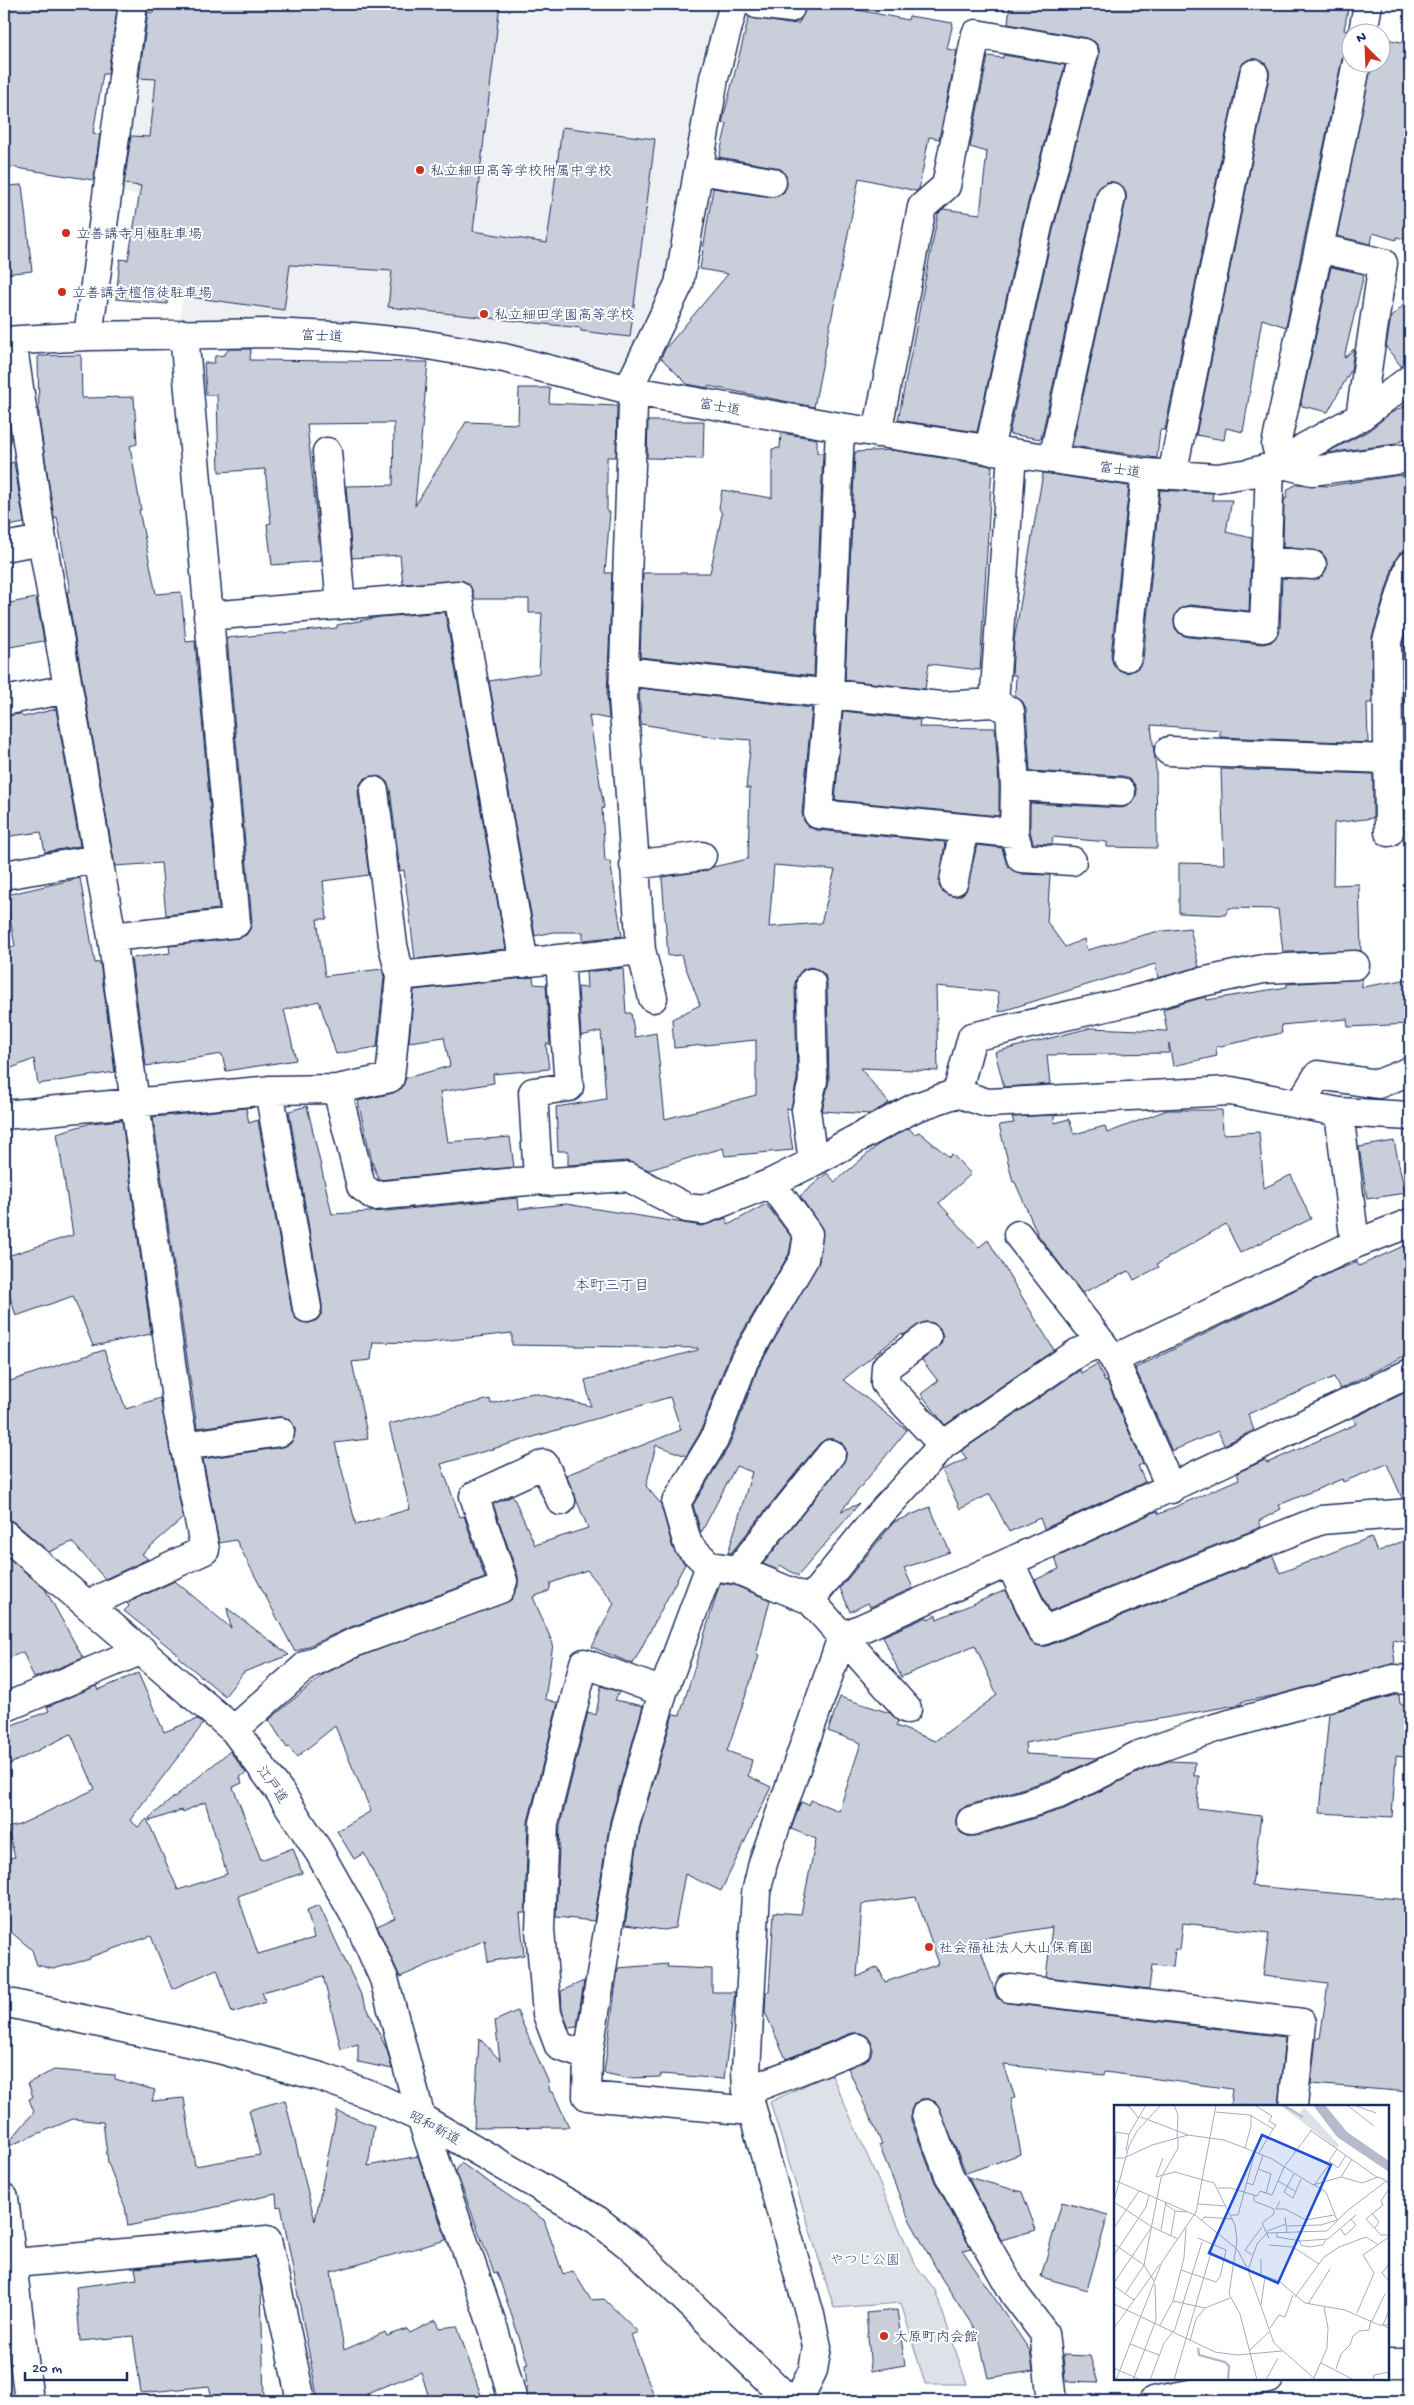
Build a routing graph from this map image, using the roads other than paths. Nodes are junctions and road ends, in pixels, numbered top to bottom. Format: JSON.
{"nodes":[{"id":1,"x":133,"y":4,"type":"edge"},
{"id":2,"x":734,"y":4,"type":"edge"},
{"id":3,"x":758,"y":4,"type":"edge"},
{"id":4,"x":1368,"y":4,"type":"edge"},
{"id":5,"x":790,"y":8,"type":"dead end"},
{"id":6,"x":1364,"y":22,"type":"edge"},
{"id":7,"x":1354,"y":72,"type":"edge"},
{"id":8,"x":1254,"y":74,"type":"dead end"},
{"id":9,"x":699,"y":170,"type":"junction"},
{"id":10,"x":772,"y":182,"type":"dead end"},
{"id":11,"x":1111,"y":197,"type":"dead end"},
{"id":12,"x":1320,"y":248,"type":"junction"},
{"id":13,"x":184,"y":334,"type":"junction"},
{"id":14,"x":88,"y":336,"type":"junction"},
{"id":15,"x":8,"y":341,"type":"edge"},
{"id":16,"x":1410,"y":379,"type":"edge"},
{"id":17,"x":634,"y":391,"type":"junction"},
{"id":18,"x":1360,"y":417,"type":"junction"},
{"id":19,"x":840,"y":427,"type":"junction"},
{"id":20,"x":876,"y":433,"type":"junction"},
{"id":21,"x":328,"y":452,"type":"dead end"},
{"id":22,"x":1000,"y":452,"type":"junction"},
{"id":23,"x":1410,"y":458,"type":"edge"},
{"id":24,"x":1053,"y":459,"type":"junction"},
{"id":25,"x":1276,"y":466,"type":"junction"},
{"id":26,"x":1159,"y":474,"type":"junction"},
{"id":27,"x":42,"y":540,"type":"junction"},
{"id":28,"x":4,"y":547,"type":"edge"},
{"id":29,"x":1267,"y":561,"type":"junction"},
{"id":30,"x":1312,"y":565,"type":"dead end"},
{"id":31,"x":1410,"y":565,"type":"edge"},
{"id":32,"x":341,"y":605,"type":"junction"},
{"id":33,"x":208,"y":616,"type":"junction"},
{"id":34,"x":1189,"y":621,"type":"dead end"},
{"id":35,"x":1127,"y":657,"type":"dead end"},
{"id":36,"x":624,"y":672,"type":"junction"},
{"id":37,"x":68,"y":689,"type":"junction"},
{"id":38,"x":829,"y":694,"type":"junction"},
{"id":39,"x":4,"y":700,"type":"edge"},
{"id":40,"x":994,"y":702,"type":"junction"},
{"id":41,"x":1169,"y":751,"type":"dead end"},
{"id":42,"x":1388,"y":759,"type":"junction"},
{"id":43,"x":1015,"y":786,"type":"junction"},
{"id":44,"x":374,"y":791,"type":"dead end"},
{"id":45,"x":1121,"y":792,"type":"dead end"},
{"id":46,"x":964,"y":828,"type":"junction"},
{"id":47,"x":1389,"y":832,"type":"dead end"},
{"id":48,"x":1014,"y":833,"type":"junction"},
{"id":49,"x":702,"y":856,"type":"dead end"},
{"id":50,"x":98,"y":859,"type":"junction"},
{"id":51,"x":1072,"y":861,"type":"dead end"},
{"id":52,"x":634,"y":865,"type":"junction"},
{"id":53,"x":4,"y":875,"type":"edge"},
{"id":54,"x":954,"y":881,"type":"dead end"},
{"id":55,"x":112,"y":938,"type":"junction"},
{"id":56,"x":641,"y":950,"type":"junction"},
{"id":57,"x":560,"y":960,"type":"junction"},
{"id":58,"x":524,"y":963,"type":"junction"},
{"id":59,"x":1355,"y":965,"type":"dead end"},
{"id":60,"x":400,"y":976,"type":"junction"},
{"id":61,"x":811,"y":982,"type":"dead end"},
{"id":62,"x":653,"y":998,"type":"dead end"},
{"id":63,"x":1410,"y":1071,"type":"edge"},
{"id":64,"x":269,"y":1090,"type":"junction"},
{"id":65,"x":337,"y":1090,"type":"junction"},
{"id":66,"x":957,"y":1093,"type":"junction"},
{"id":67,"x":134,"y":1101,"type":"junction"},
{"id":68,"x":1300,"y":1104,"type":"junction"},
{"id":69,"x":1339,"y":1112,"type":"junction"},
{"id":70,"x":4,"y":1115,"type":"edge"},
{"id":71,"x":1410,"y":1116,"type":"edge"},
{"id":72,"x":813,"y":1162,"type":"junction"},
{"id":73,"x":538,"y":1180,"type":"junction"},
{"id":74,"x":771,"y":1183,"type":"junction"},
{"id":75,"x":1410,"y":1223,"type":"edge"},
{"id":76,"x":1018,"y":1235,"type":"dead end"},
{"id":77,"x":1355,"y":1244,"type":"junction"},
{"id":78,"x":308,"y":1308,"type":"dead end"},
{"id":79,"x":927,"y":1337,"type":"dead end"},
{"id":80,"x":1108,"y":1350,"type":"junction"},
{"id":81,"x":1410,"y":1373,"type":"edge"},
{"id":82,"x":280,"y":1432,"type":"dead end"},
{"id":83,"x":943,"y":1445,"type":"junction"},
{"id":84,"x":184,"y":1446,"type":"junction"},
{"id":85,"x":831,"y":1454,"type":"dead end"},
{"id":86,"x":1171,"y":1489,"type":"junction"},
{"id":87,"x":561,"y":1501,"type":"dead end"},
{"id":88,"x":1410,"y":1513,"type":"edge"},
{"id":89,"x":4,"y":1534,"type":"edge"},
{"id":90,"x":1010,"y":1563,"type":"junction"},
{"id":91,"x":710,"y":1566,"type":"junction"},
{"id":92,"x":738,"y":1570,"type":"junction"},
{"id":93,"x":810,"y":1600,"type":"junction"},
{"id":94,"x":88,"y":1604,"type":"junction"},
{"id":95,"x":842,"y":1637,"type":"junction"},
{"id":96,"x":142,"y":1650,"type":"junction"},
{"id":97,"x":1410,"y":1680,"type":"edge"},
{"id":98,"x":663,"y":1692,"type":"junction"},
{"id":99,"x":4,"y":1708,"type":"edge"},
{"id":100,"x":907,"y":1709,"type":"dead end"},
{"id":101,"x":234,"y":1730,"type":"junction"},
{"id":102,"x":971,"y":1821,"type":"dead end"},
{"id":103,"x":1010,"y":1988,"type":"dead end"},
{"id":104,"x":4,"y":2002,"type":"edge"},
{"id":105,"x":857,"y":2048,"type":"dead end"},
{"id":106,"x":588,"y":2056,"type":"junction"},
{"id":107,"x":750,"y":2101,"type":"junction"},
{"id":108,"x":1292,"y":2105,"type":"edge"},
{"id":109,"x":926,"y":2114,"type":"dead end"},
{"id":110,"x":421,"y":2118,"type":"junction"},
{"id":111,"x":4,"y":2198,"type":"edge"},
{"id":112,"x":8,"y":2263,"type":"edge"},
{"id":113,"x":1389,"y":2363,"type":"edge"},
{"id":114,"x":1410,"y":2364,"type":"edge"},
{"id":115,"x":1264,"y":2380,"type":"edge"},
{"id":116,"x":29,"y":2401,"type":"edge"},
{"id":117,"x":301,"y":2401,"type":"edge"},
{"id":118,"x":513,"y":2401,"type":"edge"},
{"id":119,"x":790,"y":2401,"type":"edge"},
{"id":120,"x":798,"y":2401,"type":"edge"},
{"id":121,"x":1052,"y":2401,"type":"edge"},
{"id":122,"x":1153,"y":2401,"type":"edge"}],
"edges":[{"from":1,"to":14,"type":"street"},
{"from":2,"to":9,"type":"street"},
{"from":3,"to":5,"type":"street"},
{"from":4,"to":6,"type":"street"},
{"from":7,"to":12,"type":"street"},
{"from":8,"to":26,"type":"street"},
{"from":9,"to":10,"type":"street"},
{"from":9,"to":17,"type":"street"},
{"from":11,"to":24,"type":"street"},
{"from":12,"to":18,"type":"street"},
{"from":12,"to":25,"type":"street"},
{"from":13,"to":14,"type":"street","name":"富士道"},
{"from":13,"to":17,"type":"street","name":"富士道"},
{"from":13,"to":33,"type":"street"},
{"from":14,"to":15,"type":"street","name":"富士道"},
{"from":15,"to":27,"type":"street"},
{"from":16,"to":18,"type":"street","name":"富士道"},
{"from":17,"to":19,"type":"street","name":"富士道"},
{"from":17,"to":36,"type":"street"},
{"from":18,"to":25,"type":"street","name":"富士道"},
{"from":19,"to":20,"type":"street","name":"富士道"},
{"from":19,"to":38,"type":"street"},
{"from":20,"to":22,"type":"street","name":"富士道"},
{"from":20,"to":22,"type":"street"},
{"from":21,"to":32,"type":"street"},
{"from":22,"to":24,"type":"street","name":"富士道"},
{"from":22,"to":40,"type":"street"},
{"from":23,"to":25,"type":"street"},
{"from":24,"to":26,"type":"street","name":"富士道"},
{"from":25,"to":26,"type":"street","name":"富士道"},
{"from":25,"to":29,"type":"street"},
{"from":26,"to":35,"type":"street"},
{"from":27,"to":28,"type":"street"},
{"from":27,"to":37,"type":"street"},
{"from":29,"to":30,"type":"street"},
{"from":29,"to":34,"type":"street"},
{"from":31,"to":42,"type":"street"},
{"from":32,"to":33,"type":"street"},
{"from":32,"to":58,"type":"street"},
{"from":33,"to":55,"type":"street"},
{"from":36,"to":38,"type":"street"},
{"from":36,"to":52,"type":"street"},
{"from":37,"to":39,"type":"street"},
{"from":37,"to":50,"type":"street"},
{"from":38,"to":40,"type":"street"},
{"from":38,"to":46,"type":"street"},
{"from":40,"to":43,"type":"street"},
{"from":41,"to":42,"type":"street"},
{"from":42,"to":47,"type":"street"},
{"from":43,"to":45,"type":"street"},
{"from":43,"to":48,"type":"street"},
{"from":44,"to":60,"type":"street"},
{"from":46,"to":48,"type":"street"},
{"from":46,"to":54,"type":"street"},
{"from":48,"to":51,"type":"street"},
{"from":49,"to":52,"type":"street"},
{"from":50,"to":53,"type":"street"},
{"from":50,"to":55,"type":"street"},
{"from":52,"to":56,"type":"street"},
{"from":55,"to":67,"type":"street"},
{"from":56,"to":57,"type":"street"},
{"from":56,"to":62,"type":"street"},
{"from":57,"to":58,"type":"street"},
{"from":57,"to":73,"type":"street"},
{"from":58,"to":60,"type":"street"},
{"from":59,"to":66,"type":"street"},
{"from":60,"to":65,"type":"street"},
{"from":61,"to":72,"type":"street"},
{"from":63,"to":68,"type":"street"},
{"from":64,"to":65,"type":"street"},
{"from":64,"to":67,"type":"street"},
{"from":64,"to":78,"type":"street"},
{"from":65,"to":73,"type":"street"},
{"from":66,"to":68,"type":"street"},
{"from":66,"to":72,"type":"street"},
{"from":67,"to":70,"type":"street"},
{"from":67,"to":84,"type":"street"},
{"from":68,"to":69,"type":"street"},
{"from":69,"to":71,"type":"street"},
{"from":69,"to":77,"type":"street"},
{"from":72,"to":74,"type":"street"},
{"from":73,"to":74,"type":"street"},
{"from":74,"to":91,"type":"street"},
{"from":75,"to":77,"type":"street"},
{"from":76,"to":80,"type":"street"},
{"from":77,"to":80,"type":"street"},
{"from":79,"to":83,"type":"street"},
{"from":80,"to":83,"type":"street"},
{"from":80,"to":86,"type":"street"},
{"from":81,"to":86,"type":"street"},
{"from":82,"to":84,"type":"street"},
{"from":83,"to":93,"type":"street"},
{"from":84,"to":94,"type":"street"},
{"from":85,"to":92,"type":"street"},
{"from":86,"to":90,"type":"street"},
{"from":87,"to":101,"type":"street"},
{"from":88,"to":90,"type":"street"},
{"from":89,"to":94,"type":"street","name":"江戸道"},
{"from":90,"to":95,"type":"street"},
{"from":91,"to":92,"type":"street"},
{"from":91,"to":98,"type":"street"},
{"from":92,"to":93,"type":"street"},
{"from":93,"to":95,"type":"street"},
{"from":94,"to":96,"type":"street","name":"江戸道"},
{"from":95,"to":100,"type":"street"},
{"from":95,"to":107,"type":"street"},
{"from":96,"to":99,"type":"street"},
{"from":96,"to":101,"type":"street","name":"江戸道"},
{"from":97,"to":102,"type":"street"},
{"from":98,"to":106,"type":"street"},
{"from":98,"to":106,"type":"street"},
{"from":101,"to":110,"type":"street","name":"江戸道"},
{"from":103,"to":108,"type":"street"},
{"from":104,"to":110,"type":"street","name":"昭和新道"},
{"from":105,"to":107,"type":"street"},
{"from":106,"to":107,"type":"street"},
{"from":107,"to":120,"type":"street"},
{"from":109,"to":121,"type":"street"},
{"from":110,"to":118,"type":"street","name":"江戸道"},
{"from":110,"to":119,"type":"street","name":"昭和新道"},
{"from":111,"to":112,"type":"street"},
{"from":112,"to":116,"type":"street"},
{"from":112,"to":117,"type":"street"},
{"from":113,"to":114,"type":"street"},
{"from":115,"to":122,"type":"street"}]}
